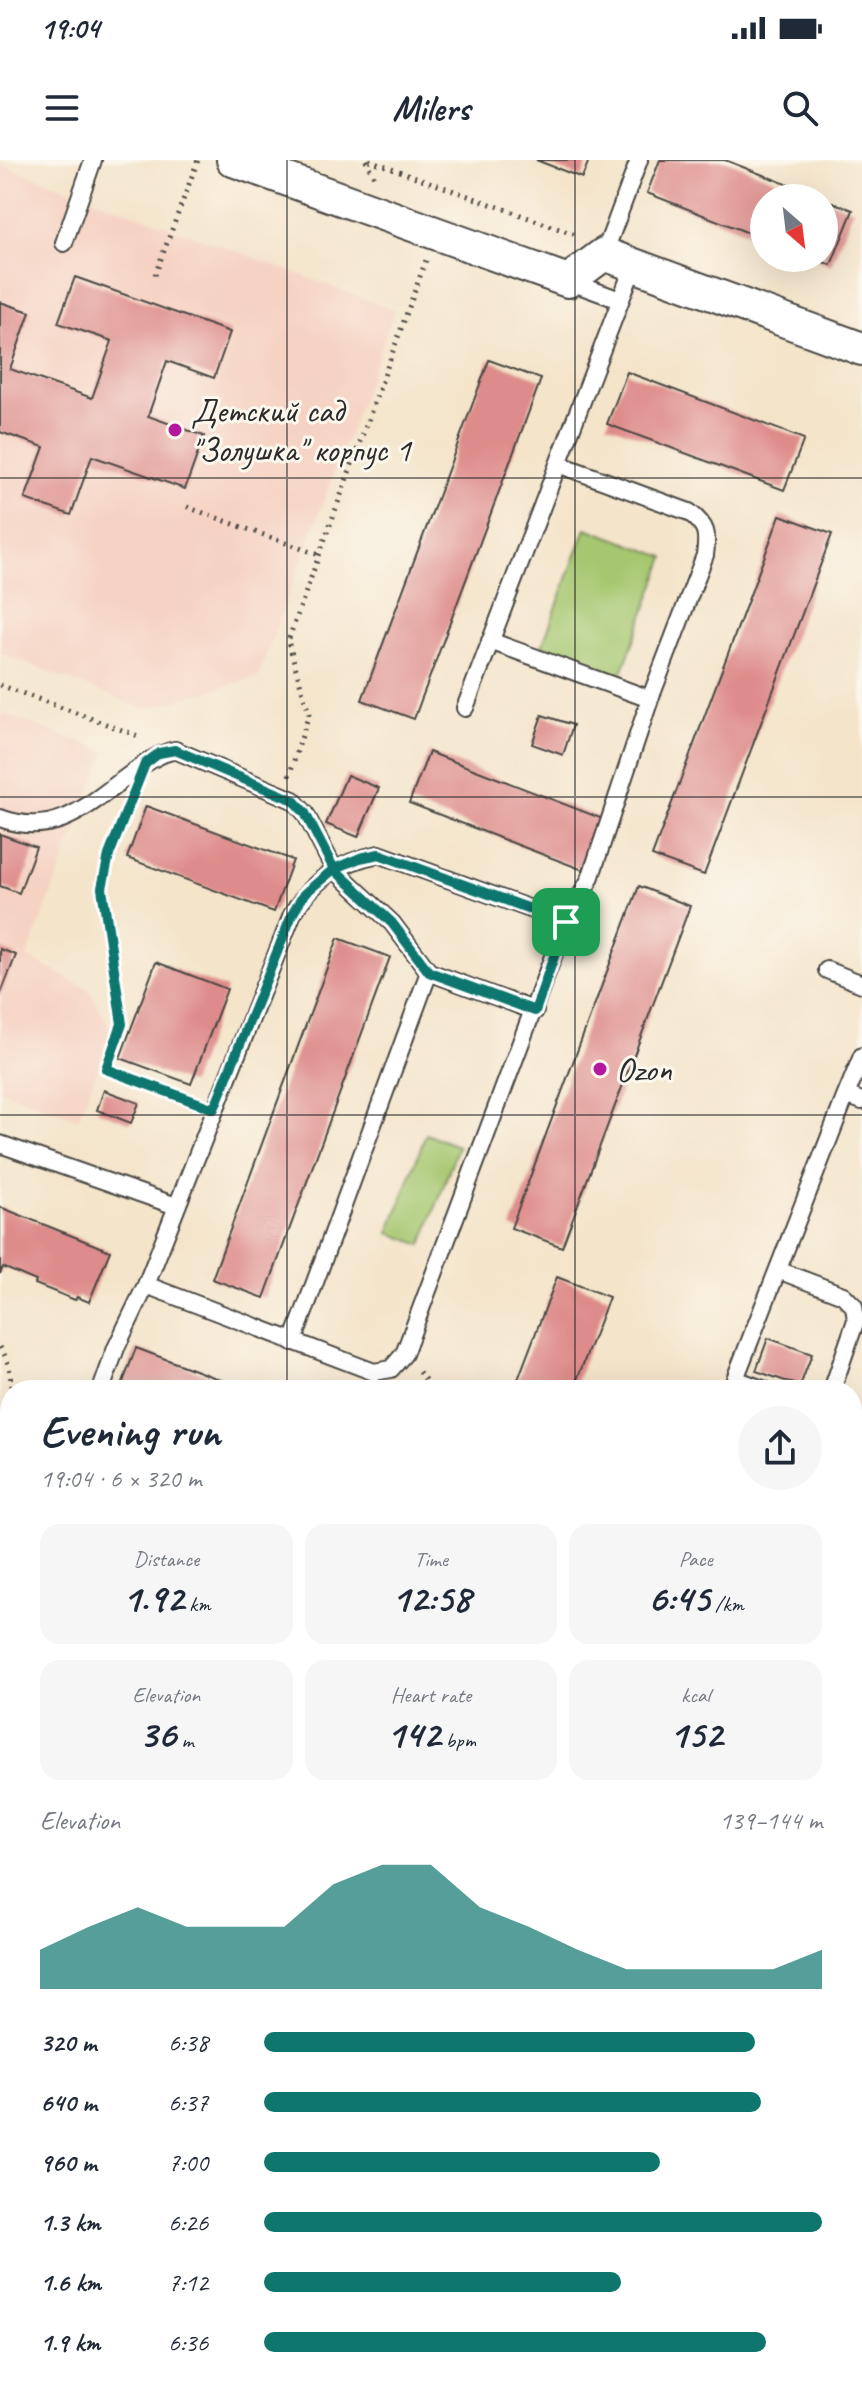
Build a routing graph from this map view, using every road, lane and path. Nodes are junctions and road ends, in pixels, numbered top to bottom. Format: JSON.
{"nodes":[{"id":1,"x":93,"y":160,"type":"edge"},
{"id":2,"x":198,"y":160,"type":"edge"},
{"id":3,"x":233,"y":160,"type":"edge"},
{"id":4,"x":639,"y":160,"type":"edge"},
{"id":5,"x":436,"y":233,"type":"junction"},
{"id":6,"x":64,"y":243,"type":"dead end"},
{"id":7,"x":619,"y":259,"type":"junction"},
{"id":8,"x":155,"y":275,"type":"dead end"},
{"id":9,"x":568,"y":281,"type":"junction"},
{"id":10,"x":620,"y":300,"type":"junction"},
{"id":11,"x":862,"y":349,"type":"edge"},
{"id":12,"x":558,"y":464,"type":"junction"},
{"id":13,"x":187,"y":507,"type":"dead end"},
{"id":14,"x":319,"y":555,"type":"junction"},
{"id":15,"x":490,"y":641,"type":"junction"},
{"id":16,"x":0,"y":685,"type":"edge"},
{"id":17,"x":650,"y":699,"type":"junction"},
{"id":18,"x":465,"y":708,"type":"dead end"},
{"id":19,"x":175,"y":750,"type":"junction"},
{"id":20,"x":145,"y":764,"type":"junction"},
{"id":21,"x":283,"y":794,"type":"junction"},
{"id":22,"x":0,"y":818,"type":"edge"},
{"id":23,"x":334,"y":869,"type":"junction"},
{"id":24,"x":566,"y":922,"type":"junction"},
{"id":25,"x":827,"y":970,"type":"dead end"},
{"id":26,"x":429,"y":972,"type":"junction"},
{"id":27,"x":862,"y":984,"type":"edge"},
{"id":28,"x":535,"y":1011,"type":"junction"},
{"id":29,"x":862,"y":1056,"type":"edge"},
{"id":30,"x":854,"y":1098,"type":"edge"},
{"id":31,"x":214,"y":1109,"type":"junction"},
{"id":32,"x":0,"y":1144,"type":"edge"},
{"id":33,"x":176,"y":1206,"type":"junction"},
{"id":34,"x":778,"y":1270,"type":"junction"},
{"id":35,"x":146,"y":1285,"type":"junction"},
{"id":36,"x":293,"y":1342,"type":"junction"},
{"id":37,"x":0,"y":1347,"type":"edge"},
{"id":38,"x":11,"y":1380,"type":"edge"},
{"id":39,"x":105,"y":1380,"type":"edge"},
{"id":40,"x":735,"y":1380,"type":"edge"},
{"id":41,"x":835,"y":1380,"type":"edge"}],
"edges":[{"from":1,"to":6,"type":"lane"},
{"from":2,"to":8,"type":"path"},
{"from":3,"to":5,"type":"street"},
{"from":4,"to":7,"type":"lane"},
{"from":5,"to":9,"type":"street"},
{"from":5,"to":14,"type":"path"},
{"from":7,"to":9,"type":"street"},
{"from":7,"to":10,"type":"lane"},
{"from":7,"to":11,"type":"street"},
{"from":9,"to":10,"type":"lane"},
{"from":10,"to":12,"type":"lane"},
{"from":12,"to":15,"type":"lane"},
{"from":12,"to":17,"type":"lane"},
{"from":13,"to":14,"type":"path"},
{"from":14,"to":21,"type":"path"},
{"from":15,"to":17,"type":"lane"},
{"from":15,"to":18,"type":"lane"},
{"from":16,"to":19,"type":"path"},
{"from":17,"to":24,"type":"lane"},
{"from":19,"to":20,"type":"lane"},
{"from":19,"to":21,"type":"lane"},
{"from":20,"to":22,"type":"lane"},
{"from":20,"to":31,"type":"path"},
{"from":21,"to":23,"type":"lane"},
{"from":23,"to":24,"type":"lane"},
{"from":23,"to":26,"type":"lane"},
{"from":23,"to":31,"type":"lane"},
{"from":24,"to":28,"type":"lane"},
{"from":25,"to":27,"type":"lane"},
{"from":26,"to":28,"type":"lane"},
{"from":26,"to":36,"type":"lane"},
{"from":28,"to":36,"type":"lane"},
{"from":29,"to":30,"type":"lane"},
{"from":30,"to":34,"type":"lane"},
{"from":31,"to":33,"type":"lane"},
{"from":32,"to":33,"type":"lane"},
{"from":33,"to":35,"type":"lane"},
{"from":34,"to":40,"type":"lane"},
{"from":34,"to":41,"type":"lane"},
{"from":35,"to":36,"type":"lane"},
{"from":35,"to":39,"type":"lane"},
{"from":37,"to":38,"type":"path"}]}
